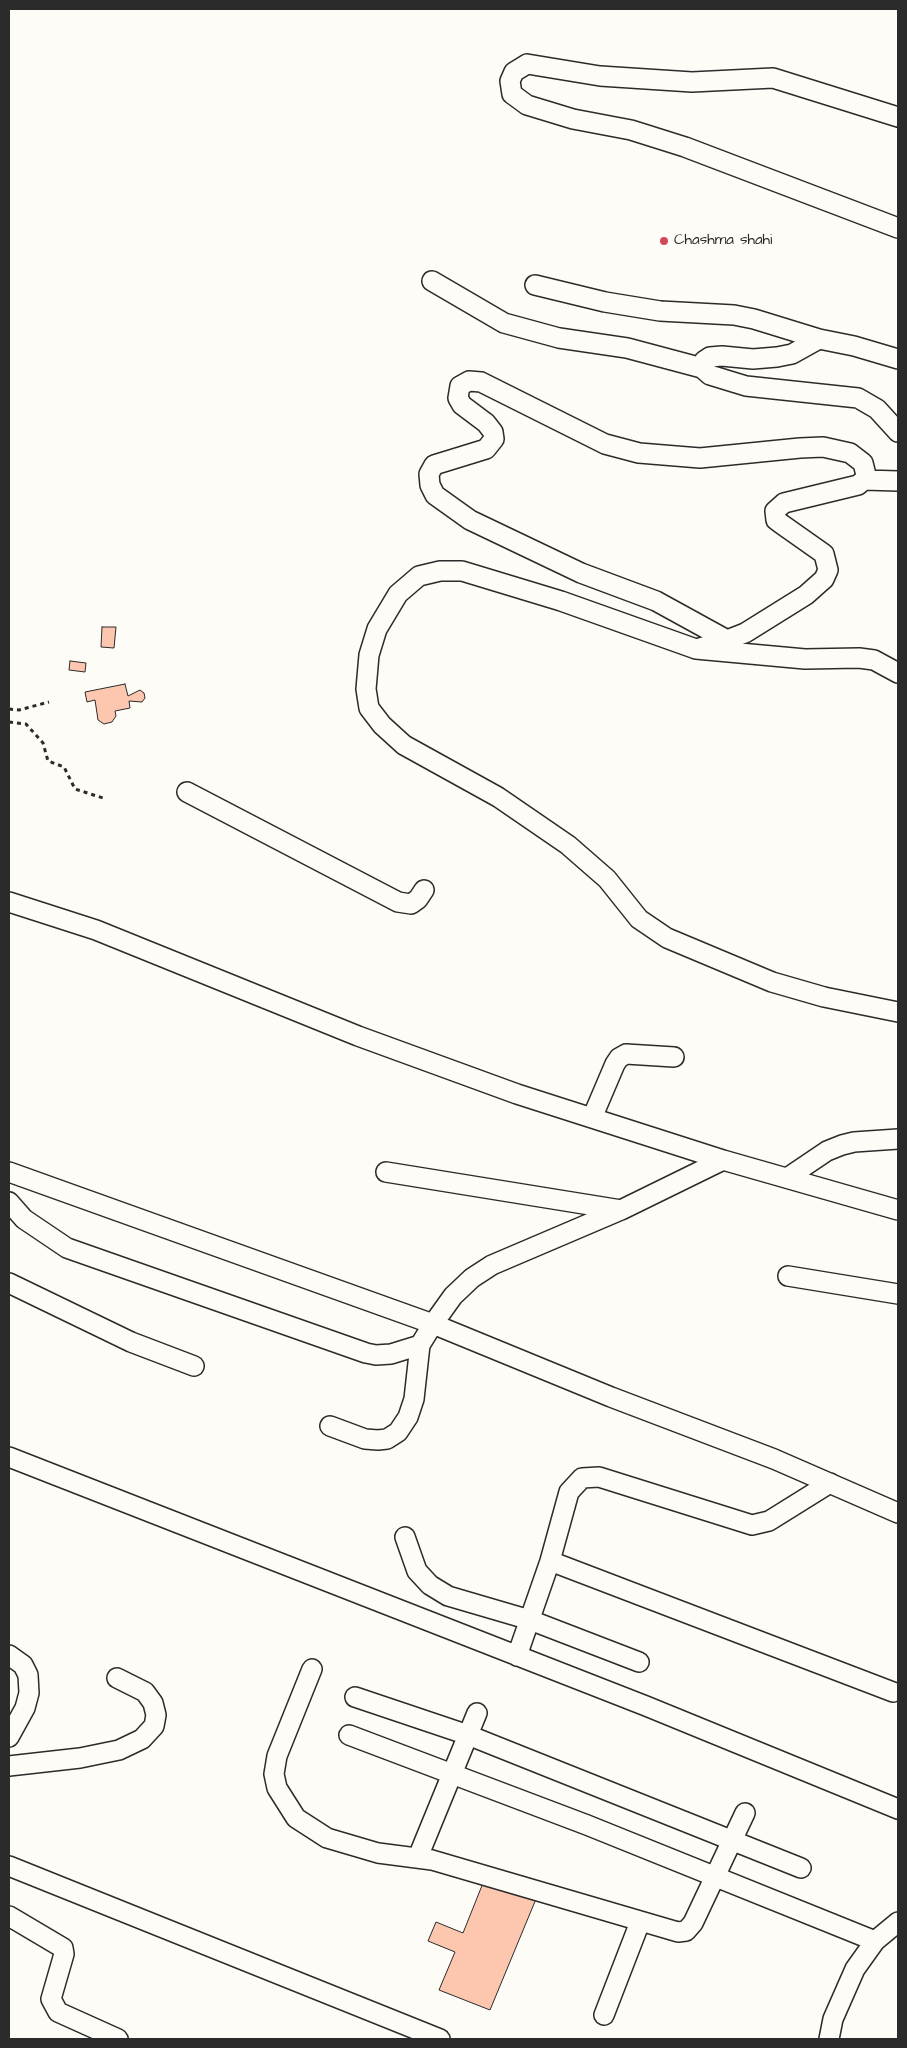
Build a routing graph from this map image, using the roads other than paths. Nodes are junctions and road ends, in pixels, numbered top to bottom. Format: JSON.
{"nodes":[{"id":1,"x":898,"y":117,"type":"edge"},
{"id":2,"x":898,"y":228,"type":"edge"},
{"id":3,"x":432,"y":281,"type":"dead end"},
{"id":4,"x":535,"y":285,"type":"dead end"},
{"id":5,"x":819,"y":339,"type":"junction"},
{"id":6,"x":898,"y":359,"type":"edge"},
{"id":7,"x":702,"y":368,"type":"junction"},
{"id":8,"x":898,"y":432,"type":"edge"},
{"id":9,"x":864,"y":480,"type":"junction"},
{"id":10,"x":898,"y":481,"type":"edge"},
{"id":11,"x":727,"y":640,"type":"junction"},
{"id":12,"x":696,"y":650,"type":"junction"},
{"id":13,"x":898,"y":673,"type":"edge"},
{"id":14,"x":187,"y":792,"type":"dead end"},
{"id":15,"x":424,"y":890,"type":"dead end"},
{"id":16,"x":9,"y":902,"type":"edge"},
{"id":17,"x":898,"y":1012,"type":"edge"},
{"id":18,"x":674,"y":1057,"type":"dead end"},
{"id":19,"x":592,"y":1118,"type":"junction"},
{"id":20,"x":898,"y":1139,"type":"edge"},
{"id":21,"x":722,"y":1160,"type":"junction"},
{"id":22,"x":9,"y":1172,"type":"edge"},
{"id":23,"x":386,"y":1172,"type":"dead end"},
{"id":24,"x":787,"y":1178,"type":"junction"},
{"id":25,"x":9,"y":1202,"type":"edge"},
{"id":26,"x":621,"y":1210,"type":"junction"},
{"id":27,"x":898,"y":1210,"type":"edge"},
{"id":28,"x":788,"y":1276,"type":"dead end"},
{"id":29,"x":9,"y":1283,"type":"edge"},
{"id":30,"x":898,"y":1294,"type":"edge"},
{"id":31,"x":433,"y":1324,"type":"junction"},
{"id":32,"x":420,"y":1345,"type":"junction"},
{"id":33,"x":194,"y":1366,"type":"dead end"},
{"id":34,"x":330,"y":1426,"type":"dead end"},
{"id":35,"x":9,"y":1457,"type":"edge"},
{"id":36,"x":830,"y":1483,"type":"junction"},
{"id":37,"x":898,"y":1512,"type":"edge"},
{"id":38,"x":405,"y":1537,"type":"dead end"},
{"id":39,"x":550,"y":1561,"type":"junction"},
{"id":40,"x":530,"y":1620,"type":"junction"},
{"id":41,"x":9,"y":1655,"type":"edge"},
{"id":42,"x":517,"y":1656,"type":"junction"},
{"id":43,"x":639,"y":1662,"type":"dead end"},
{"id":44,"x":312,"y":1669,"type":"dead end"},
{"id":45,"x":117,"y":1678,"type":"dead end"},
{"id":46,"x":892,"y":1692,"type":"dead end"},
{"id":47,"x":355,"y":1697,"type":"dead end"},
{"id":48,"x":477,"y":1713,"type":"dead end"},
{"id":49,"x":349,"y":1735,"type":"dead end"},
{"id":50,"x":468,"y":1735,"type":"junction"},
{"id":51,"x":9,"y":1736,"type":"edge"},
{"id":52,"x":9,"y":1766,"type":"edge"},
{"id":53,"x":453,"y":1774,"type":"junction"},
{"id":54,"x":898,"y":1809,"type":"edge"},
{"id":55,"x":745,"y":1813,"type":"dead end"},
{"id":56,"x":732,"y":1840,"type":"junction"},
{"id":57,"x":418,"y":1857,"type":"junction"},
{"id":58,"x":9,"y":1866,"type":"edge"},
{"id":59,"x":801,"y":1868,"type":"dead end"},
{"id":60,"x":714,"y":1876,"type":"junction"},
{"id":61,"x":9,"y":1916,"type":"edge"},
{"id":62,"x":640,"y":1922,"type":"junction"},
{"id":63,"x":898,"y":1922,"type":"edge"},
{"id":64,"x":875,"y":1941,"type":"junction"},
{"id":65,"x":604,"y":2015,"type":"dead end"},
{"id":66,"x":435,"y":2038,"type":"edge"},
{"id":67,"x":118,"y":2039,"type":"edge"},
{"id":68,"x":829,"y":2039,"type":"edge"}],
"edges":[{"from":1,"to":2,"type":"street"},
{"from":3,"to":7,"type":"street"},
{"from":4,"to":5,"type":"street"},
{"from":5,"to":6,"type":"street"},
{"from":5,"to":7,"type":"street"},
{"from":7,"to":8,"type":"street"},
{"from":9,"to":10,"type":"street"},
{"from":9,"to":11,"type":"street"},
{"from":9,"to":11,"type":"street"},
{"from":11,"to":12,"type":"street"},
{"from":12,"to":13,"type":"street"},
{"from":12,"to":17,"type":"street"},
{"from":14,"to":15,"type":"street"},
{"from":16,"to":19,"type":"street"},
{"from":18,"to":19,"type":"street"},
{"from":19,"to":21,"type":"street"},
{"from":20,"to":24,"type":"street"},
{"from":21,"to":24,"type":"street"},
{"from":21,"to":26,"type":"street"},
{"from":22,"to":31,"type":"street"},
{"from":23,"to":26,"type":"street"},
{"from":24,"to":27,"type":"street"},
{"from":25,"to":32,"type":"street"},
{"from":26,"to":31,"type":"street"},
{"from":28,"to":30,"type":"street"},
{"from":29,"to":33,"type":"street"},
{"from":31,"to":32,"type":"street"},
{"from":31,"to":36,"type":"street"},
{"from":32,"to":34,"type":"street"},
{"from":35,"to":42,"type":"street"},
{"from":36,"to":37,"type":"street"},
{"from":36,"to":39,"type":"street"},
{"from":38,"to":40,"type":"street"},
{"from":39,"to":40,"type":"street"},
{"from":39,"to":46,"type":"street"},
{"from":40,"to":42,"type":"street"},
{"from":40,"to":43,"type":"street"},
{"from":41,"to":51,"type":"street"},
{"from":42,"to":54,"type":"street"},
{"from":44,"to":57,"type":"street"},
{"from":45,"to":52,"type":"street"},
{"from":47,"to":50,"type":"street"},
{"from":48,"to":50,"type":"street"},
{"from":49,"to":53,"type":"street"},
{"from":50,"to":53,"type":"street"},
{"from":50,"to":56,"type":"street"},
{"from":53,"to":57,"type":"street"},
{"from":53,"to":60,"type":"street"},
{"from":55,"to":56,"type":"street"},
{"from":56,"to":59,"type":"street"},
{"from":56,"to":60,"type":"street"},
{"from":57,"to":62,"type":"street"},
{"from":58,"to":66,"type":"street"},
{"from":60,"to":62,"type":"street"},
{"from":60,"to":64,"type":"street"},
{"from":61,"to":67,"type":"street"},
{"from":62,"to":65,"type":"street"},
{"from":63,"to":64,"type":"street"},
{"from":64,"to":68,"type":"street"}]}
